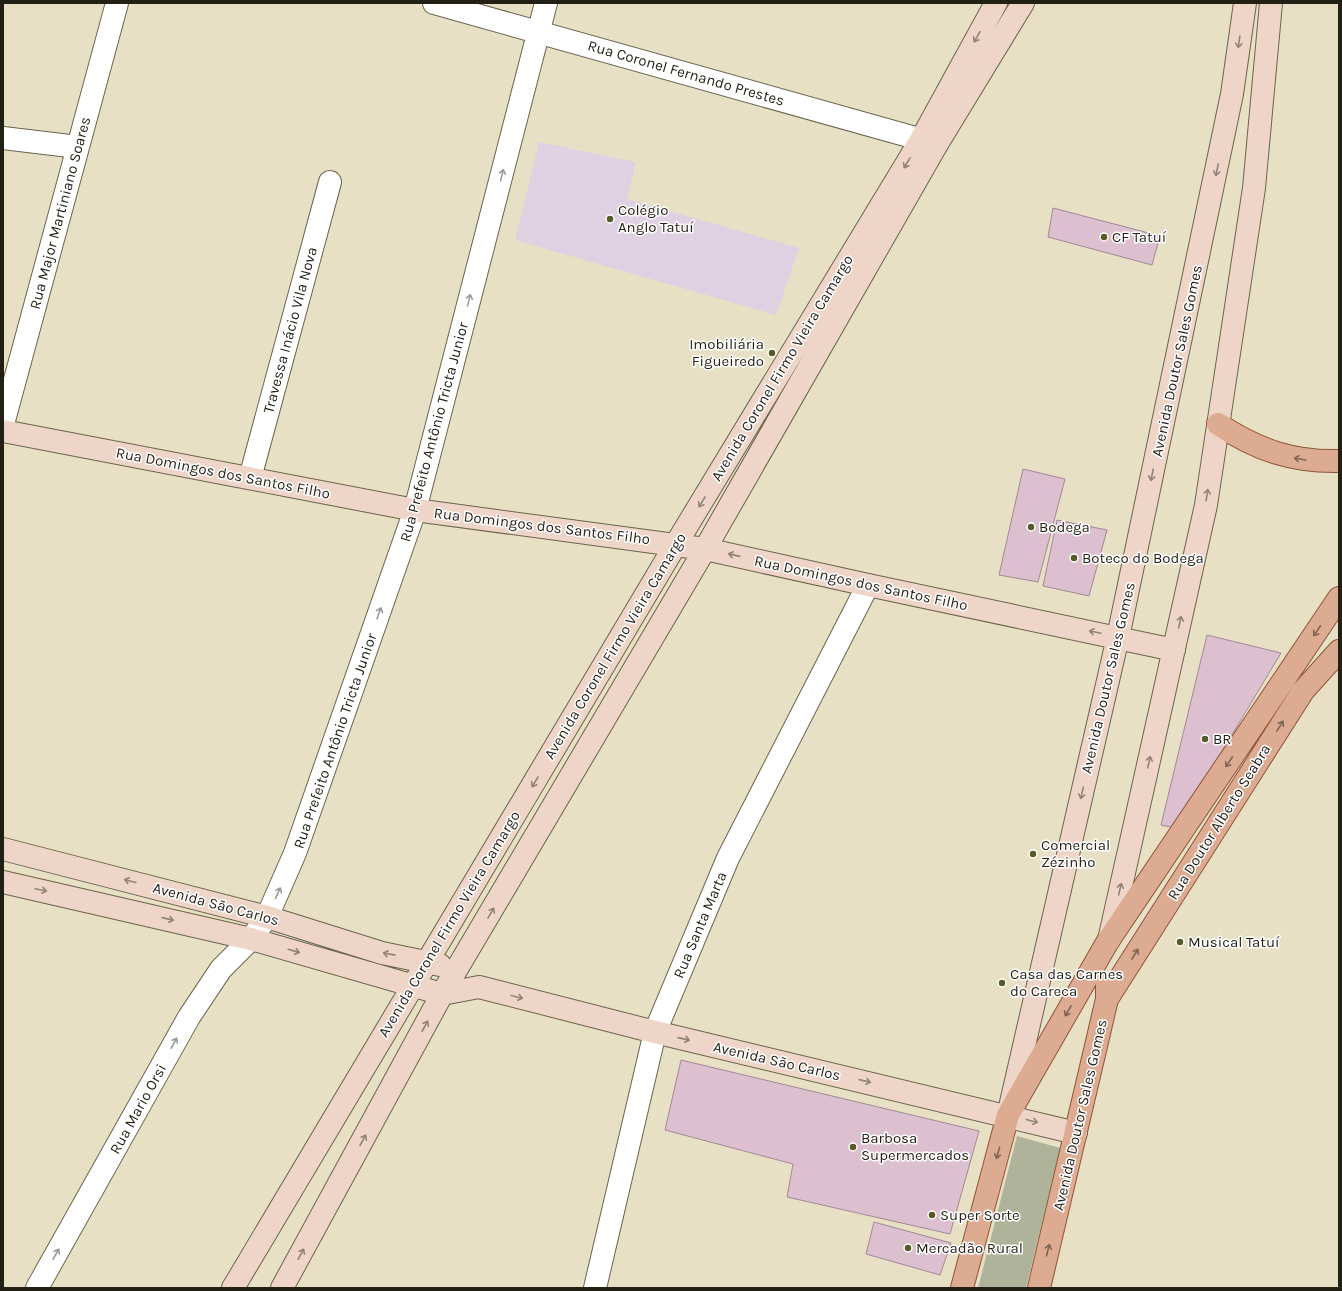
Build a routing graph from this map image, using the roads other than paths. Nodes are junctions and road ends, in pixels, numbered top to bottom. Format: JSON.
{"nodes":[{"id":1,"x":117,"y":3,"type":"edge"},
{"id":2,"x":434,"y":3,"type":"edge"},
{"id":3,"x":996,"y":3,"type":"edge"},
{"id":4,"x":1023,"y":3,"type":"edge"},
{"id":5,"x":1244,"y":3,"type":"edge"},
{"id":6,"x":1271,"y":3,"type":"edge"},
{"id":7,"x":545,"y":5,"type":"edge"},
{"id":8,"x":539,"y":32,"type":"junction"},
{"id":9,"x":3,"y":138,"type":"edge"},
{"id":10,"x":930,"y":141,"type":"junction"},
{"id":11,"x":78,"y":147,"type":"junction"},
{"id":12,"x":330,"y":182,"type":"dead end"},
{"id":13,"x":3,"y":424,"type":"edge"},
{"id":14,"x":1218,"y":424,"type":"junction"},
{"id":15,"x":3,"y":431,"type":"edge"},
{"id":16,"x":1339,"y":461,"type":"edge"},
{"id":17,"x":250,"y":478,"type":"junction"},
{"id":18,"x":415,"y":510,"type":"junction"},
{"id":19,"x":676,"y":544,"type":"junction"},
{"id":20,"x":705,"y":548,"type":"junction"},
{"id":21,"x":868,"y":585,"type":"junction"},
{"id":22,"x":1339,"y":598,"type":"edge"},
{"id":23,"x":1118,"y":637,"type":"junction"},
{"id":24,"x":1174,"y":650,"type":"junction"},
{"id":25,"x":1339,"y":651,"type":"edge"},
{"id":26,"x":3,"y":849,"type":"edge"},
{"id":27,"x":3,"y":882,"type":"edge"},
{"id":28,"x":267,"y":917,"type":"junction"},
{"id":29,"x":251,"y":939,"type":"junction"},
{"id":30,"x":1108,"y":941,"type":"junction"},
{"id":31,"x":428,"y":962,"type":"junction"},
{"id":32,"x":458,"y":968,"type":"junction"},
{"id":33,"x":412,"y":986,"type":"junction"},
{"id":34,"x":479,"y":988,"type":"junction"},
{"id":35,"x":442,"y":994,"type":"junction"},
{"id":36,"x":1107,"y":999,"type":"junction"},
{"id":37,"x":655,"y":1032,"type":"junction"},
{"id":38,"x":1008,"y":1115,"type":"junction"},
{"id":39,"x":1076,"y":1133,"type":"junction"},
{"id":40,"x":37,"y":1288,"type":"edge"},
{"id":41,"x":233,"y":1288,"type":"edge"},
{"id":42,"x":282,"y":1288,"type":"edge"},
{"id":43,"x":595,"y":1288,"type":"edge"},
{"id":44,"x":962,"y":1288,"type":"edge"},
{"id":45,"x":1039,"y":1288,"type":"edge"}],
"edges":[{"from":1,"to":11,"type":"street","name":"Rua Major Martiniano Soares"},
{"from":2,"to":8,"type":"street","name":"Rua Coronel Fernando Prestes"},
{"from":3,"to":10,"type":"main road","name":"Avenida Coronel Firmo Vieira Camargo","one_way":true},
{"from":4,"to":10,"type":"main road","name":"Avenida Coronel Firmo Vieira Camargo"},
{"from":5,"to":23,"type":"main road","name":"Avenida Doutor Sales Gomes","one_way":true},
{"from":6,"to":14,"type":"main road","name":"Avenida Doutor Sales Gomes"},
{"from":7,"to":8,"type":"street","name":"Rua Prefeito Antônio Tricta Junior"},
{"from":8,"to":10,"type":"street","name":"Rua Coronel Fernando Prestes"},
{"from":18,"to":8,"type":"street","name":"Rua Prefeito Antônio Tricta Junior","one_way":true},
{"from":9,"to":11,"type":"street"},
{"from":10,"to":19,"type":"main road","name":"Avenida Coronel Firmo Vieira Camargo","one_way":true},
{"from":10,"to":20,"type":"main road","name":"Avenida Coronel Firmo Vieira Camargo"},
{"from":11,"to":13,"type":"street","name":"Rua Major Martiniano Soares"},
{"from":12,"to":17,"type":"street","name":"Travessa Inácio Vila Nova"},
{"from":16,"to":14,"type":"main road","one_way":true},
{"from":24,"to":14,"type":"main road","name":"Avenida Doutor Sales Gomes","one_way":true},
{"from":15,"to":17,"type":"main road","name":"Rua Domingos dos Santos Filho"},
{"from":17,"to":18,"type":"main road","name":"Rua Domingos dos Santos Filho"},
{"from":18,"to":19,"type":"main road","name":"Rua Domingos dos Santos Filho"},
{"from":28,"to":18,"type":"street","name":"Rua Prefeito Antônio Tricta Junior","one_way":true},
{"from":19,"to":20,"type":"main road","name":"Rua Domingos dos Santos Filho"},
{"from":19,"to":31,"type":"main road","name":"Avenida Coronel Firmo Vieira Camargo","one_way":true},
{"from":21,"to":20,"type":"main road","name":"Rua Domingos dos Santos Filho","one_way":true},
{"from":32,"to":20,"type":"main road","name":"Avenida Coronel Firmo Vieira Camargo","one_way":true},
{"from":23,"to":21,"type":"main road","name":"Rua Domingos dos Santos Filho","one_way":true},
{"from":21,"to":37,"type":"street","name":"Rua Santa Marta"},
{"from":22,"to":30,"type":"main road","name":"Rua Doutor Alberto Seabra","one_way":true},
{"from":23,"to":24,"type":"main road","name":"Rua Domingos dos Santos Filho"},
{"from":23,"to":38,"type":"main road","name":"Avenida Doutor Sales Gomes","one_way":true},
{"from":30,"to":24,"type":"main road","name":"Avenida Doutor Sales Gomes","one_way":true},
{"from":36,"to":25,"type":"main road","name":"Rua Doutor Alberto Seabra","one_way":true},
{"from":28,"to":26,"type":"main road","name":"Avenida São Carlos","one_way":true},
{"from":27,"to":29,"type":"main road","name":"Avenida São Carlos","one_way":true},
{"from":28,"to":29,"type":"street","name":"Rua Prefeito Antônio Tricta Junior"},
{"from":31,"to":28,"type":"main road","name":"Avenida São Carlos","one_way":true},
{"from":29,"to":33,"type":"main road","name":"Avenida São Carlos","one_way":true},
{"from":40,"to":29,"type":"street","name":"Rua Mario Orsi","one_way":true},
{"from":30,"to":36,"type":"main road","name":"Avenida Doutor Sales Gomes"},
{"from":30,"to":38,"type":"main road","name":"Avenida Doutor Sales Gomes","one_way":true},
{"from":31,"to":32,"type":"main road","name":"Avenida São Carlos"},
{"from":31,"to":33,"type":"main road","name":"Avenida Coronel Firmo Vieira Camargo"},
{"from":32,"to":34,"type":"main road"},
{"from":32,"to":35,"type":"main road","name":"Avenida Coronel Firmo Vieira Camargo"},
{"from":33,"to":35,"type":"main road","name":"Avenida São Carlos"},
{"from":33,"to":41,"type":"main road","name":"Avenida Coronel Firmo Vieira Camargo"},
{"from":34,"to":35,"type":"main road"},
{"from":34,"to":37,"type":"main road","name":"Avenida São Carlos","one_way":true},
{"from":42,"to":35,"type":"main road","name":"Avenida Coronel Firmo Vieira Camargo","one_way":true},
{"from":36,"to":39,"type":"main road","name":"Avenida Doutor Sales Gomes"},
{"from":37,"to":38,"type":"main road","name":"Avenida São Carlos","one_way":true},
{"from":37,"to":43,"type":"street","name":"Rua Santa Marta"},
{"from":38,"to":39,"type":"main road","name":"Avenida São Carlos","one_way":true},
{"from":38,"to":44,"type":"main road","name":"Avenida Doutor Sales Gomes","one_way":true},
{"from":45,"to":39,"type":"main road","name":"Avenida Doutor Sales Gomes","one_way":true}]}
